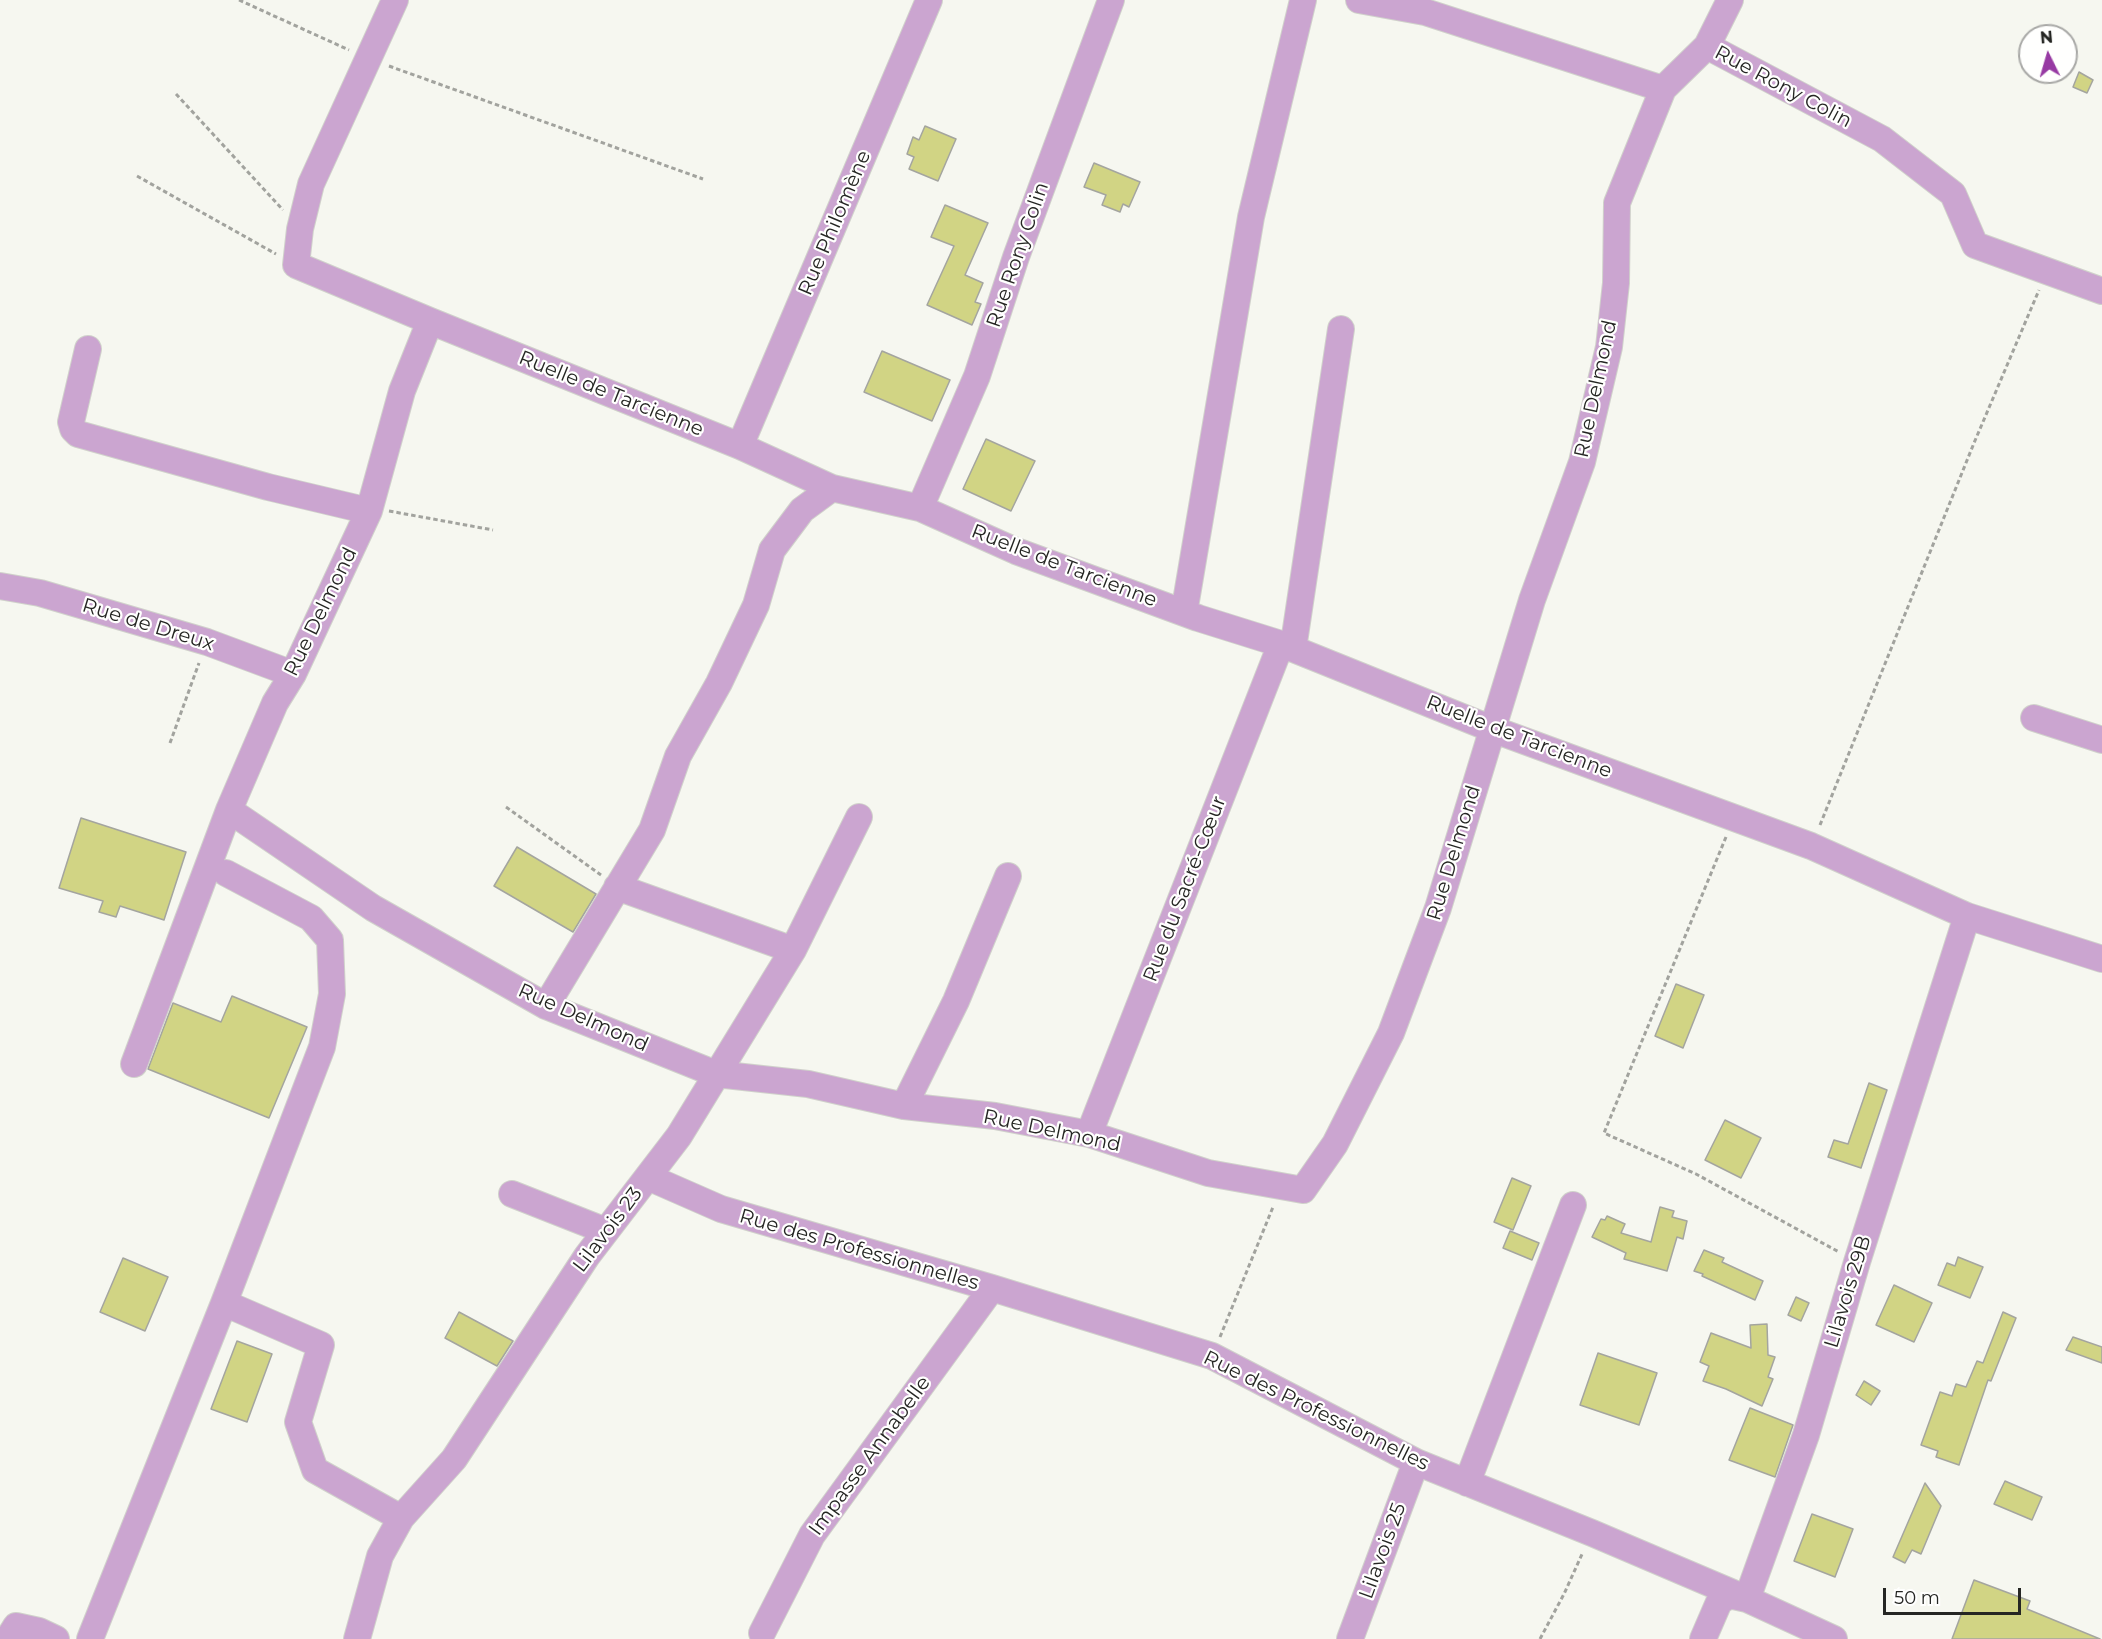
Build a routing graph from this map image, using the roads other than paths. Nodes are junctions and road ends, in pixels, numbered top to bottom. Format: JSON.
{"nodes":[{"id":1,"x":395,"y":0,"type":"edge"},
{"id":2,"x":929,"y":0,"type":"edge"},
{"id":3,"x":1111,"y":0,"type":"edge"},
{"id":4,"x":1303,"y":0,"type":"edge"},
{"id":5,"x":1359,"y":0,"type":"edge"},
{"id":6,"x":1730,"y":0,"type":"edge"},
{"id":7,"x":1426,"y":6,"type":"edge"},
{"id":8,"x":1707,"y":46,"type":"junction"},
{"id":9,"x":1663,"y":89,"type":"junction"},
{"id":10,"x":2102,"y":291,"type":"edge"},
{"id":11,"x":430,"y":321,"type":"junction"},
{"id":12,"x":1341,"y":330,"type":"dead end"},
{"id":13,"x":88,"y":349,"type":"dead end"},
{"id":14,"x":740,"y":446,"type":"junction"},
{"id":15,"x":832,"y":488,"type":"junction"},
{"id":16,"x":920,"y":508,"type":"junction"},
{"id":17,"x":369,"y":509,"type":"junction"},
{"id":18,"x":0,"y":586,"type":"edge"},
{"id":19,"x":1184,"y":613,"type":"junction"},
{"id":20,"x":1287,"y":647,"type":"junction"},
{"id":21,"x":293,"y":674,"type":"junction"},
{"id":22,"x":2034,"y":718,"type":"dead end"},
{"id":23,"x":1492,"y":729,"type":"junction"},
{"id":24,"x":2102,"y":741,"type":"edge"},
{"id":25,"x":229,"y":810,"type":"junction"},
{"id":26,"x":859,"y":818,"type":"dead end"},
{"id":27,"x":226,"y":873,"type":"dead end"},
{"id":28,"x":1008,"y":876,"type":"dead end"},
{"id":29,"x":617,"y":887,"type":"junction"},
{"id":30,"x":1967,"y":916,"type":"junction"},
{"id":31,"x":793,"y":950,"type":"junction"},
{"id":32,"x":2102,"y":959,"type":"edge"},
{"id":33,"x":546,"y":1006,"type":"junction"},
{"id":34,"x":134,"y":1064,"type":"dead end"},
{"id":35,"x":716,"y":1074,"type":"junction"},
{"id":36,"x":904,"y":1106,"type":"junction"},
{"id":37,"x":1089,"y":1134,"type":"junction"},
{"id":38,"x":648,"y":1177,"type":"junction"},
{"id":39,"x":512,"y":1194,"type":"dead end"},
{"id":40,"x":1573,"y":1205,"type":"dead end"},
{"id":41,"x":606,"y":1231,"type":"junction"},
{"id":42,"x":992,"y":1288,"type":"junction"},
{"id":43,"x":224,"y":1303,"type":"junction"},
{"id":44,"x":1416,"y":1462,"type":"junction"},
{"id":45,"x":1467,"y":1482,"type":"junction"},
{"id":46,"x":401,"y":1518,"type":"junction"},
{"id":47,"x":1747,"y":1599,"type":"junction"},
{"id":48,"x":762,"y":1633,"type":"dead end"},
{"id":49,"x":8,"y":1639,"type":"edge"},
{"id":50,"x":56,"y":1639,"type":"edge"},
{"id":51,"x":90,"y":1639,"type":"edge"},
{"id":52,"x":357,"y":1639,"type":"edge"},
{"id":53,"x":1350,"y":1639,"type":"edge"},
{"id":54,"x":1703,"y":1639,"type":"edge"},
{"id":55,"x":1834,"y":1639,"type":"edge"}],
"edges":[{"from":1,"to":11,"type":"street","name":"Ruelle de Tarcienne"},
{"from":2,"to":14,"type":"street","name":"Rue Philomène"},
{"from":3,"to":16,"type":"street","name":"Rue Rony Colin"},
{"from":4,"to":19,"type":"street"},
{"from":5,"to":7,"type":"street"},
{"from":6,"to":8,"type":"street"},
{"from":7,"to":9,"type":"street"},
{"from":8,"to":9,"type":"street","name":"Rue Rony Colin"},
{"from":8,"to":10,"type":"street","name":"Rue Rony Colin"},
{"from":9,"to":23,"type":"street","name":"Rue Delmond"},
{"from":11,"to":14,"type":"street","name":"Ruelle de Tarcienne"},
{"from":11,"to":17,"type":"street","name":"Rue Delmond"},
{"from":12,"to":20,"type":"street","name":"Rue du Sacré-Cœur"},
{"from":13,"to":17,"type":"street"},
{"from":14,"to":15,"type":"street","name":"Ruelle de Tarcienne"},
{"from":15,"to":16,"type":"street","name":"Ruelle de Tarcienne"},
{"from":15,"to":29,"type":"street"},
{"from":16,"to":19,"type":"street","name":"Ruelle de Tarcienne"},
{"from":17,"to":21,"type":"street","name":"Rue Delmond"},
{"from":18,"to":21,"type":"street","name":"Rue de Dreux"},
{"from":19,"to":20,"type":"street","name":"Ruelle de Tarcienne"},
{"from":20,"to":23,"type":"street","name":"Ruelle de Tarcienne"},
{"from":20,"to":37,"type":"street","name":"Rue du Sacré-Cœur"},
{"from":21,"to":25,"type":"street","name":"Rue Delmond"},
{"from":22,"to":24,"type":"street"},
{"from":23,"to":30,"type":"street","name":"Ruelle de Tarcienne"},
{"from":23,"to":37,"type":"street","name":"Rue Delmond"},
{"from":25,"to":33,"type":"street","name":"Rue Delmond"},
{"from":25,"to":34,"type":"street"},
{"from":26,"to":31,"type":"street","name":"Lilavois 23"},
{"from":27,"to":43,"type":"street"},
{"from":28,"to":36,"type":"street"},
{"from":29,"to":31,"type":"street"},
{"from":29,"to":33,"type":"street"},
{"from":30,"to":32,"type":"street","name":"Ruelle de Tarcienne"},
{"from":30,"to":47,"type":"street","name":"Lilavois 29B"},
{"from":31,"to":35,"type":"street","name":"Lilavois 23"},
{"from":33,"to":35,"type":"street","name":"Rue Delmond"},
{"from":35,"to":36,"type":"street","name":"Rue Delmond"},
{"from":35,"to":38,"type":"street","name":"Lilavois 23"},
{"from":36,"to":37,"type":"street","name":"Rue Delmond"},
{"from":38,"to":41,"type":"street","name":"Lilavois 23"},
{"from":38,"to":42,"type":"street","name":"Rue des Professionnelles"},
{"from":39,"to":41,"type":"street"},
{"from":40,"to":45,"type":"street"},
{"from":41,"to":46,"type":"street","name":"Lilavois 23"},
{"from":42,"to":44,"type":"street","name":"Rue des Professionnelles"},
{"from":42,"to":48,"type":"street","name":"Impasse Annabelle"},
{"from":43,"to":46,"type":"street"},
{"from":43,"to":51,"type":"street"},
{"from":44,"to":45,"type":"street","name":"Rue des Professionnelles"},
{"from":44,"to":53,"type":"street","name":"Lilavois 25"},
{"from":45,"to":47,"type":"street","name":"Rue des Professionnelles"},
{"from":46,"to":52,"type":"street","name":"Lilavois 23"},
{"from":47,"to":54,"type":"street"},
{"from":47,"to":55,"type":"street","name":"Rue des Professionnelles"},
{"from":49,"to":50,"type":"street"}]}
